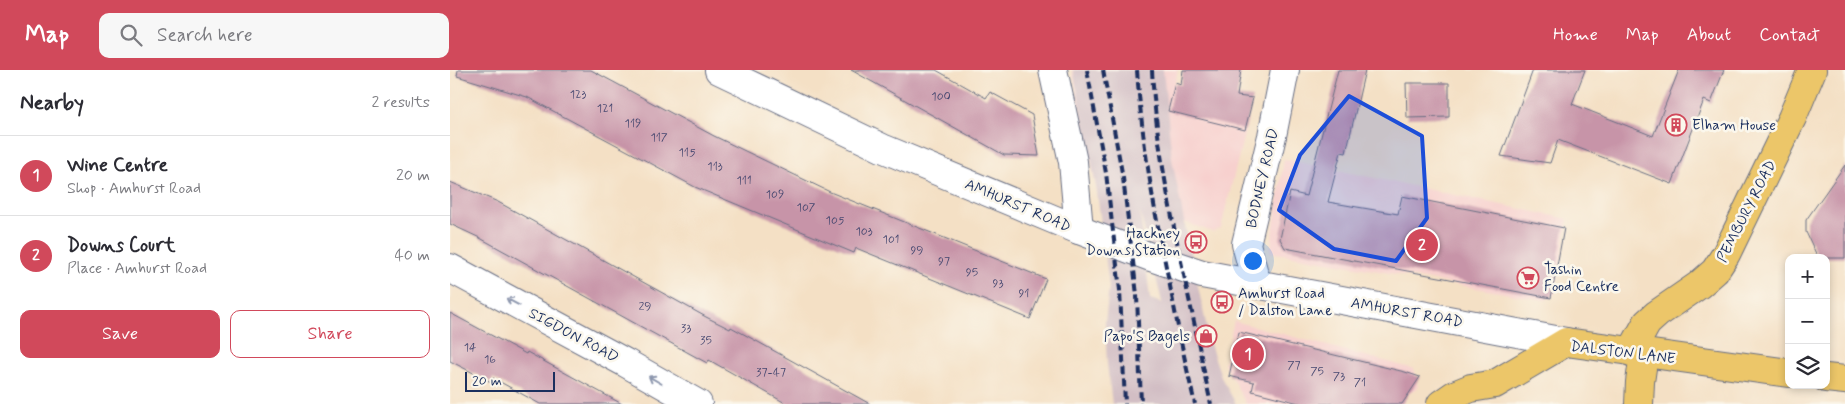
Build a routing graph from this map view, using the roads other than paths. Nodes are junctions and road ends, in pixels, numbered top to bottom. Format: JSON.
{"nodes":[{"id":1,"x":720,"y":70,"type":"edge"},
{"id":2,"x":1053,"y":70,"type":"edge"},
{"id":3,"x":1285,"y":70,"type":"edge"},
{"id":4,"x":1812,"y":70,"type":"edge"},
{"id":5,"x":1079,"y":230,"type":"junction"},
{"id":6,"x":450,"y":268,"type":"edge"},
{"id":7,"x":1257,"y":285,"type":"junction"},
{"id":8,"x":1566,"y":342,"type":"junction"},
{"id":9,"x":1637,"y":353,"type":"junction"},
{"id":10,"x":1785,"y":372,"type":"edge"},
{"id":11,"x":1830,"y":378,"type":"edge"},
{"id":12,"x":1845,"y":380,"type":"edge"},
{"id":13,"x":698,"y":404,"type":"edge"},
{"id":14,"x":1441,"y":404,"type":"edge"},
{"id":15,"x":1639,"y":404,"type":"edge"}],
"edges":[{"from":1,"to":5,"type":"street","name":"AMHURST ROAD"},
{"from":2,"to":5,"type":"street"},
{"from":3,"to":7,"type":"street","name":"BODNEY ROAD"},
{"from":4,"to":9,"type":"main road","name":"PEMBURY ROAD"},
{"from":5,"to":7,"type":"street","name":"AMHURST ROAD"},
{"from":13,"to":6,"type":"street","name":"SIGDON ROAD","one_way":true},
{"from":7,"to":8,"type":"street","name":"AMHURST ROAD"},
{"from":8,"to":9,"type":"main road","name":"DALSTON LANE"},
{"from":8,"to":14,"type":"main road","name":"DALSTON LANE"},
{"from":9,"to":10,"type":"main road","name":"DALSTON LANE"},
{"from":9,"to":15,"type":"main road"},
{"from":11,"to":12,"type":"main road"}]}
